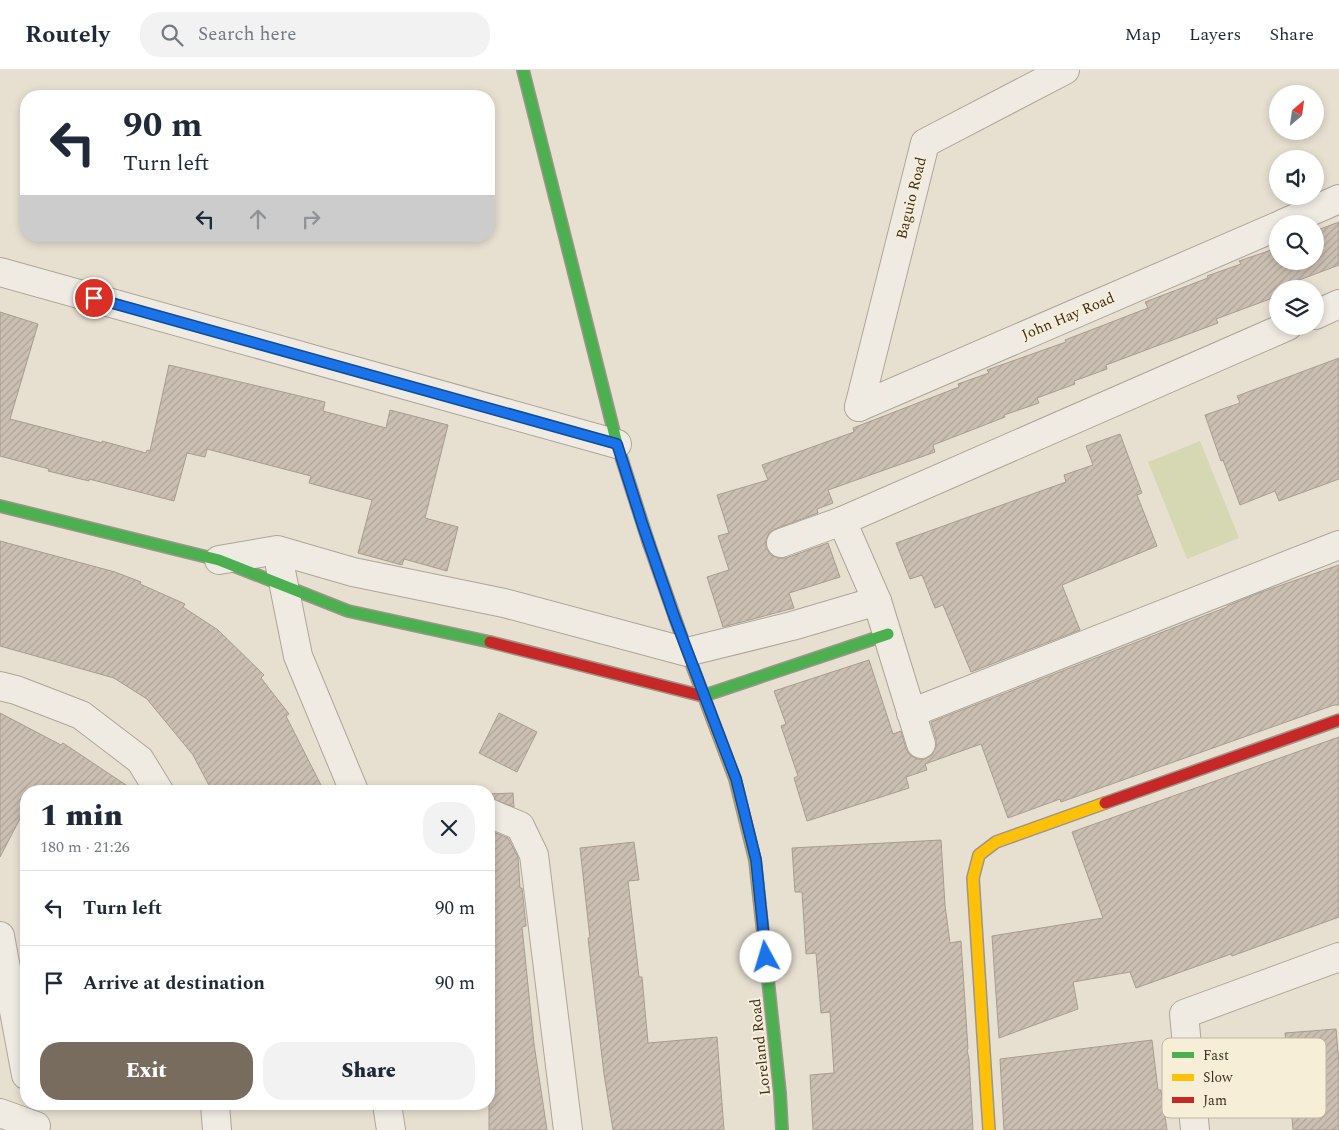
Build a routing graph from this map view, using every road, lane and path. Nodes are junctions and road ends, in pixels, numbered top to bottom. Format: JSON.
{"nodes":[{"id":1,"x":523,"y":70,"type":"edge"},
{"id":2,"x":1065,"y":70,"type":"edge"},
{"id":3,"x":1339,"y":199,"type":"edge"},
{"id":4,"x":1303,"y":215,"type":"edge"},
{"id":5,"x":1269,"y":230,"type":"edge"},
{"id":6,"x":0,"y":272,"type":"edge"},
{"id":7,"x":1339,"y":304,"type":"edge"},
{"id":8,"x":1324,"y":310,"type":"edge"},
{"id":9,"x":1269,"y":334,"type":"edge"},
{"id":10,"x":859,"y":407,"type":"joint"},
{"id":11,"x":617,"y":444,"type":"junction"},
{"id":12,"x":0,"y":506,"type":"edge"},
{"id":13,"x":842,"y":521,"type":"junction"},
{"id":14,"x":781,"y":543,"type":"dead end"},
{"id":15,"x":1339,"y":545,"type":"edge"},
{"id":16,"x":276,"y":550,"type":"junction"},
{"id":17,"x":219,"y":560,"type":"junction"},
{"id":18,"x":284,"y":585,"type":"junction"},
{"id":19,"x":877,"y":601,"type":"junction"},
{"id":20,"x":888,"y":634,"type":"junction"},
{"id":21,"x":687,"y":652,"type":"junction"},
{"id":22,"x":0,"y":686,"type":"edge"},
{"id":23,"x":704,"y":696,"type":"junction"},
{"id":24,"x":911,"y":712,"type":"junction"},
{"id":25,"x":1339,"y":720,"type":"edge"},
{"id":26,"x":921,"y":744,"type":"dead end"},
{"id":27,"x":155,"y":785,"type":"edge"},
{"id":28,"x":352,"y":785,"type":"edge"},
{"id":29,"x":495,"y":816,"type":"edge"},
{"id":30,"x":0,"y":936,"type":"edge"},
{"id":31,"x":1339,"y":957,"type":"edge"},
{"id":32,"x":1186,"y":1038,"type":"edge"},
{"id":33,"x":20,"y":1043,"type":"edge"},
{"id":34,"x":215,"y":1110,"type":"edge"},
{"id":35,"x":389,"y":1110,"type":"edge"},
{"id":36,"x":0,"y":1113,"type":"edge"},
{"id":37,"x":34,"y":1120,"type":"edge"},
{"id":38,"x":217,"y":1130,"type":"edge"},
{"id":39,"x":391,"y":1130,"type":"edge"},
{"id":40,"x":568,"y":1130,"type":"edge"},
{"id":41,"x":782,"y":1130,"type":"edge"},
{"id":42,"x":989,"y":1130,"type":"edge"}],
"edges":[{"from":1,"to":11,"type":"street","name":"Loreland Road"},
{"from":2,"to":10,"type":"street","name":"Baguio Road"},
{"from":3,"to":4,"type":"street"},
{"from":5,"to":10,"type":"street","name":"John Hay Road"},
{"from":6,"to":11,"type":"street"},
{"from":7,"to":8,"type":"street"},
{"from":9,"to":13,"type":"street"},
{"from":11,"to":21,"type":"street","name":"Loreland Road"},
{"from":12,"to":17,"type":"street"},
{"from":13,"to":14,"type":"street"},
{"from":13,"to":19,"type":"street"},
{"from":15,"to":24,"type":"street"},
{"from":16,"to":17,"type":"street"},
{"from":16,"to":18,"type":"street"},
{"from":16,"to":21,"type":"street"},
{"from":17,"to":18,"type":"street"},
{"from":18,"to":23,"type":"street"},
{"from":18,"to":28,"type":"street"},
{"from":19,"to":20,"type":"street"},
{"from":19,"to":21,"type":"street"},
{"from":20,"to":23,"type":"street"},
{"from":20,"to":24,"type":"street"},
{"from":21,"to":23,"type":"street","name":"Loreland Road"},
{"from":22,"to":27,"type":"street"},
{"from":23,"to":41,"type":"street","name":"Loreland Road"},
{"from":24,"to":26,"type":"street"},
{"from":25,"to":42,"type":"street"},
{"from":29,"to":40,"type":"street"},
{"from":30,"to":33,"type":"street"},
{"from":31,"to":32,"type":"street"},
{"from":34,"to":38,"type":"street"},
{"from":35,"to":39,"type":"street"},
{"from":36,"to":37,"type":"street"}]}
